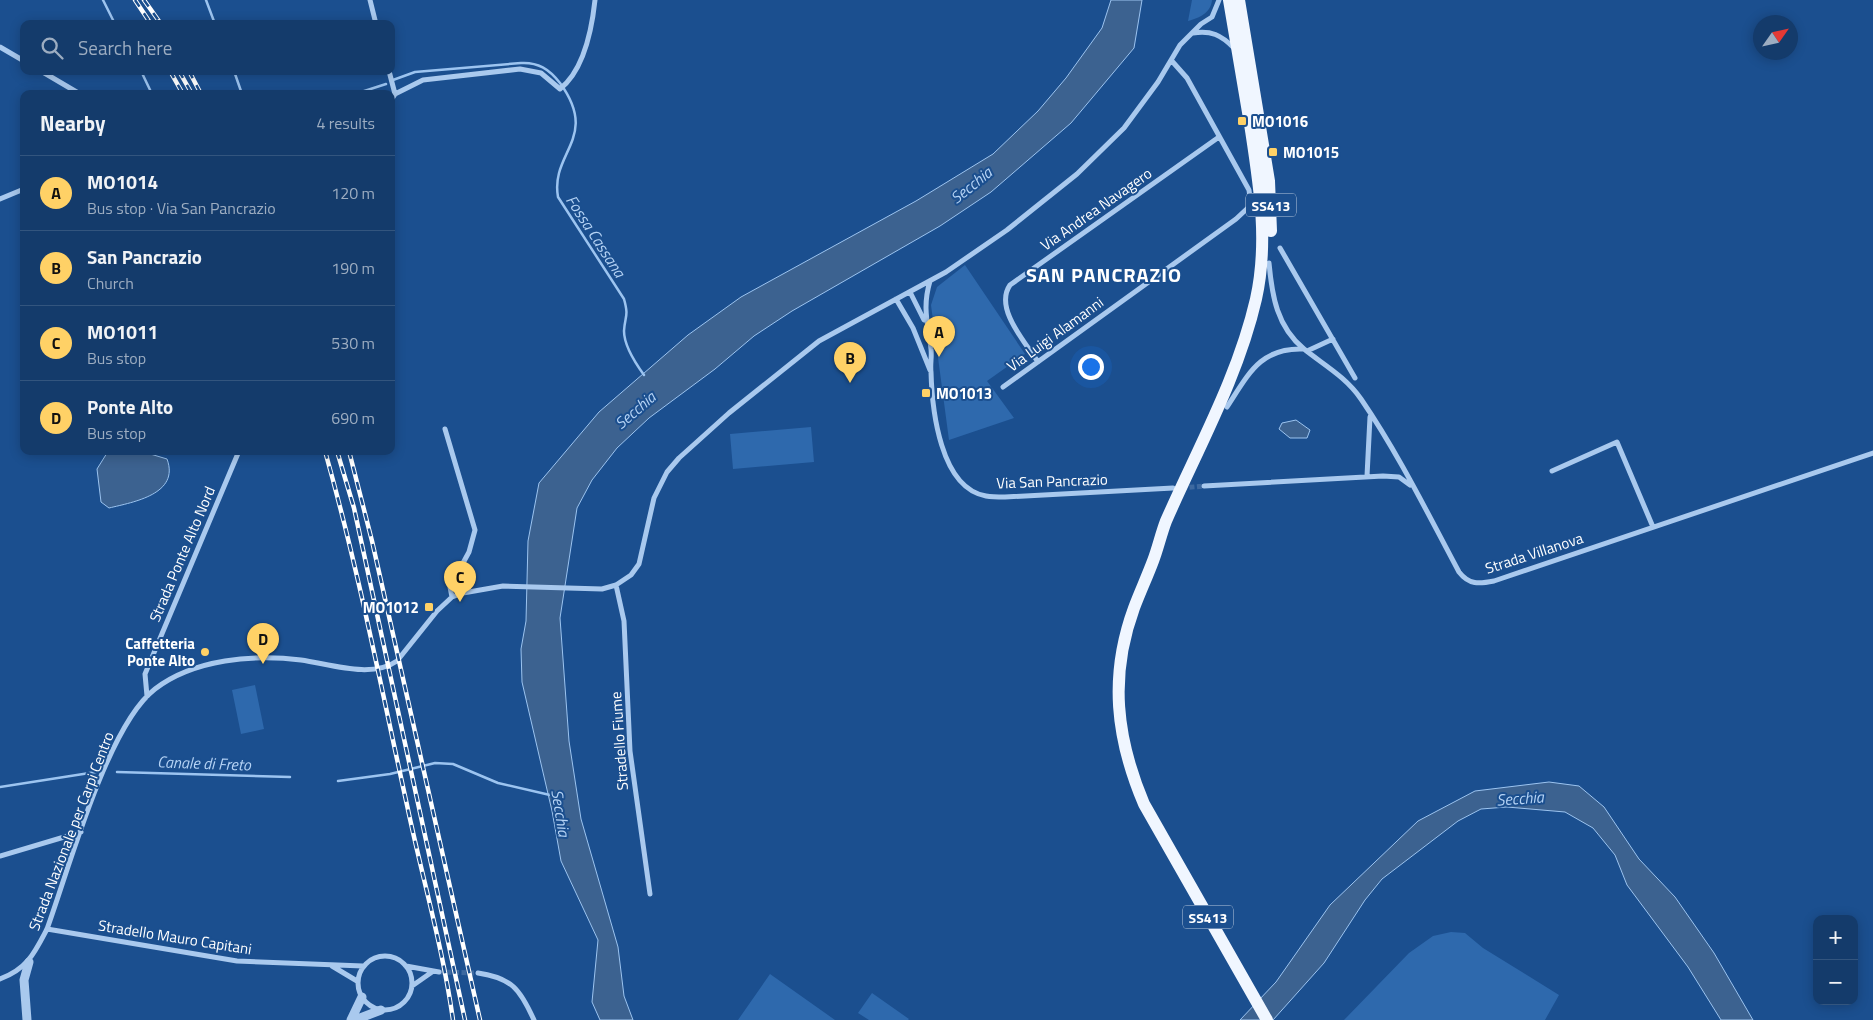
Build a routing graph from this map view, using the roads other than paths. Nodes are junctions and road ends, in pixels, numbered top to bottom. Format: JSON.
{"nodes":[{"id":1,"x":370,"y":0,"type":"edge"},
{"id":2,"x":595,"y":0,"type":"edge"},
{"id":3,"x":1219,"y":0,"type":"edge"},
{"id":4,"x":1229,"y":0,"type":"edge"},
{"id":5,"x":1239,"y":0,"type":"edge"},
{"id":6,"x":375,"y":20,"type":"edge"},
{"id":7,"x":1192,"y":33,"type":"junction"},
{"id":8,"x":0,"y":47,"type":"edge"},
{"id":9,"x":1238,"y":53,"type":"junction"},
{"id":10,"x":20,"y":59,"type":"edge"},
{"id":11,"x":1172,"y":60,"type":"junction"},
{"id":12,"x":48,"y":75,"type":"edge"},
{"id":13,"x":390,"y":75,"type":"edge"},
{"id":14,"x":73,"y":90,"type":"edge"},
{"id":15,"x":394,"y":90,"type":"edge"},
{"id":16,"x":395,"y":94,"type":"edge"},
{"id":17,"x":1219,"y":137,"type":"junction"},
{"id":18,"x":20,"y":191,"type":"edge"},
{"id":19,"x":0,"y":199,"type":"edge"},
{"id":20,"x":1280,"y":248,"type":"dead end"},
{"id":21,"x":1269,"y":263,"type":"junction"},
{"id":22,"x":930,"y":281,"type":"junction"},
{"id":23,"x":910,"y":292,"type":"junction"},
{"id":24,"x":896,"y":299,"type":"junction"},
{"id":25,"x":926,"y":323,"type":"junction"},
{"id":26,"x":1333,"y":339,"type":"junction"},
{"id":27,"x":1305,"y":350,"type":"junction"},
{"id":28,"x":1038,"y":362,"type":"junction"},
{"id":29,"x":931,"y":373,"type":"junction"},
{"id":30,"x":1355,"y":378,"type":"dead end"},
{"id":31,"x":1003,"y":387,"type":"dead end"},
{"id":32,"x":1227,"y":407,"type":"junction"},
{"id":33,"x":1369,"y":411,"type":"junction"},
{"id":34,"x":445,"y":429,"type":"dead end"},
{"id":35,"x":1873,"y":452,"type":"edge"},
{"id":36,"x":237,"y":455,"type":"edge"},
{"id":37,"x":1552,"y":471,"type":"dead end"},
{"id":38,"x":1367,"y":476,"type":"junction"},
{"id":39,"x":1204,"y":486,"type":"tunnel mouth"},
{"id":40,"x":1173,"y":488,"type":"dead end"},
{"id":41,"x":1414,"y":489,"type":"junction"},
{"id":42,"x":1653,"y":527,"type":"junction"},
{"id":43,"x":1154,"y":560,"type":"junction"},
{"id":44,"x":616,"y":585,"type":"junction"},
{"id":45,"x":452,"y":597,"type":"junction"},
{"id":46,"x":147,"y":696,"type":"junction"},
{"id":47,"x":82,"y":832,"type":"junction"},
{"id":48,"x":0,"y":856,"type":"edge"},
{"id":49,"x":650,"y":894,"type":"dead end"},
{"id":50,"x":47,"y":929,"type":"junction"},
{"id":51,"x":29,"y":962,"type":"junction"},
{"id":52,"x":330,"y":964,"type":"junction"},
{"id":53,"x":363,"y":966,"type":"junction"},
{"id":54,"x":406,"y":966,"type":"junction"},
{"id":55,"x":432,"y":972,"type":"junction"},
{"id":56,"x":439,"y":972,"type":"tunnel mouth"},
{"id":57,"x":478,"y":973,"type":"tunnel mouth"},
{"id":58,"x":0,"y":979,"type":"edge"},
{"id":59,"x":357,"y":980,"type":"junction"},
{"id":60,"x":412,"y":986,"type":"junction"},
{"id":61,"x":362,"y":997,"type":"junction"},
{"id":62,"x":381,"y":1010,"type":"junction"},
{"id":63,"x":27,"y":1020,"type":"edge"},
{"id":64,"x":351,"y":1020,"type":"edge"},
{"id":65,"x":356,"y":1020,"type":"edge"},
{"id":66,"x":534,"y":1020,"type":"edge"},
{"id":67,"x":1267,"y":1020,"type":"edge"}],
"edges":[{"from":1,"to":6,"type":"street"},
{"from":2,"to":16,"type":"street"},
{"from":3,"to":7,"type":"street","name":"Strada Nazionale per Carpi Centro"},
{"from":4,"to":9,"type":"main road","number":"SS413"},
{"from":5,"to":21,"type":"main road","number":"SS413"},
{"from":7,"to":9,"type":"street"},
{"from":7,"to":11,"type":"street","name":"Strada Nazionale per Carpi Centro"},
{"from":8,"to":10,"type":"street"},
{"from":9,"to":43,"type":"main road","number":"SS413"},
{"from":11,"to":17,"type":"street","name":"Via Luigi Alamanni"},
{"from":11,"to":22,"type":"street","name":"Strada Nazionale per Carpi Centro"},
{"from":12,"to":14,"type":"street"},
{"from":13,"to":15,"type":"street"},
{"from":17,"to":28,"type":"street","name":"Via Luigi Alamanni"},
{"from":17,"to":28,"type":"street","name":"Via Andrea Navagero"},
{"from":18,"to":19,"type":"street"},
{"from":20,"to":26,"type":"street"},
{"from":21,"to":27,"type":"street"},
{"from":21,"to":32,"type":"main road","number":"SS413"},
{"from":22,"to":23,"type":"street","name":"Strada Nazionale per Carpi Centro"},
{"from":22,"to":25,"type":"street","name":"Via San Pancrazio"},
{"from":23,"to":24,"type":"street","name":"Strada Nazionale per Carpi Centro"},
{"from":23,"to":25,"type":"street","name":"Via San Pancrazio"},
{"from":24,"to":29,"type":"street","name":"Via San Pancrazio"},
{"from":24,"to":44,"type":"street","name":"Strada Nazionale per Carpi Centro"},
{"from":25,"to":29,"type":"street","name":"Via San Pancrazio"},
{"from":26,"to":27,"type":"street"},
{"from":26,"to":30,"type":"street"},
{"from":27,"to":32,"type":"street"},
{"from":27,"to":33,"type":"street"},
{"from":28,"to":31,"type":"street","name":"Via Luigi Alamanni"},
{"from":29,"to":40,"type":"street","name":"Via San Pancrazio"},
{"from":32,"to":43,"type":"main road","number":"SS413"},
{"from":33,"to":38,"type":"street"},
{"from":33,"to":41,"type":"street"},
{"from":34,"to":45,"type":"street"},
{"from":35,"to":42,"type":"street","name":"Strada Villanova"},
{"from":36,"to":46,"type":"street","name":"Strada Ponte Alto Nord"},
{"from":37,"to":42,"type":"street"},
{"from":38,"to":39,"type":"street"},
{"from":38,"to":41,"type":"street"},
{"from":41,"to":42,"type":"street","name":"Strada Villanova"},
{"from":43,"to":67,"type":"main road","number":"SS413"},
{"from":44,"to":45,"type":"street","name":"Strada Nazionale per Carpi Centro"},
{"from":44,"to":49,"type":"street","name":"Stradello Fiume"},
{"from":45,"to":46,"type":"street","name":"Strada Nazionale per Carpi Centro"},
{"from":46,"to":47,"type":"street","name":"Strada Nazionale per Carpi Centro"},
{"from":47,"to":48,"type":"street"},
{"from":47,"to":50,"type":"street","name":"Strada Nazionale per Carpi Centro"},
{"from":50,"to":51,"type":"street","name":"Strada Nazionale per Carpi Centro"},
{"from":50,"to":52,"type":"street","name":"Stradello Mauro Capitani"},
{"from":51,"to":58,"type":"street"},
{"from":51,"to":63,"type":"street"},
{"from":52,"to":53,"type":"street","name":"Stradello Mauro Capitani"},
{"from":52,"to":59,"type":"street","name":"Stradello Mauro Capitani"},
{"from":53,"to":54,"type":"street"},
{"from":53,"to":59,"type":"street"},
{"from":54,"to":55,"type":"street"},
{"from":54,"to":60,"type":"street"},
{"from":55,"to":56,"type":"street"},
{"from":55,"to":60,"type":"street"},
{"from":57,"to":66,"type":"street"},
{"from":59,"to":61,"type":"street"},
{"from":60,"to":62,"type":"street"},
{"from":61,"to":62,"type":"street"},
{"from":61,"to":64,"type":"street"},
{"from":62,"to":65,"type":"street"}]}
